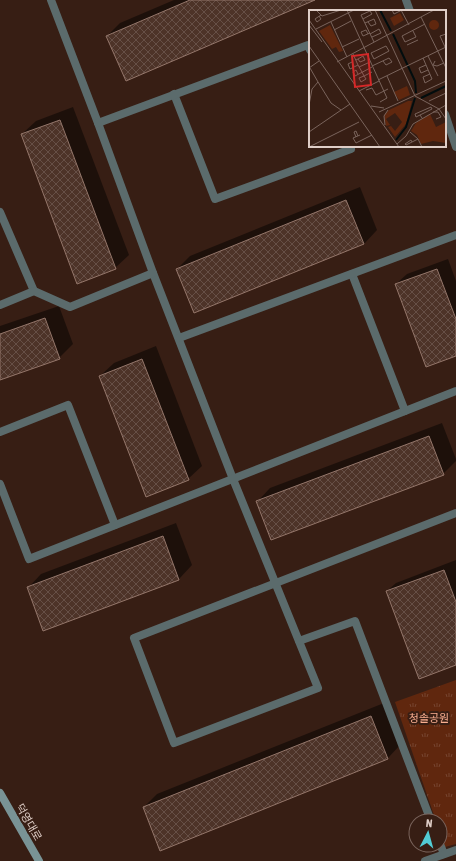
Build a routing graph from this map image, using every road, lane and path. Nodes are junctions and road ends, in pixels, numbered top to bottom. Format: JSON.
{"nodes":[{"id":1,"x":51,"y":0,"type":"edge"},
{"id":2,"x":406,"y":0,"type":"edge"},
{"id":3,"x":410,"y":10,"type":"edge"},
{"id":4,"x":309,"y":48,"type":"edge"},
{"id":5,"x":174,"y":94,"type":"junction"},
{"id":6,"x":446,"y":117,"type":"edge"},
{"id":7,"x":98,"y":123,"type":"junction"},
{"id":8,"x":350,"y":147,"type":"edge"},
{"id":9,"x":456,"y":147,"type":"edge"},
{"id":10,"x":0,"y":212,"type":"edge"},
{"id":11,"x":456,"y":235,"type":"edge"},
{"id":12,"x":153,"y":273,"type":"junction"},
{"id":13,"x":352,"y":274,"type":"junction"},
{"id":14,"x":34,"y":291,"type":"junction"},
{"id":15,"x":0,"y":305,"type":"edge"},
{"id":16,"x":179,"y":338,"type":"junction"},
{"id":17,"x":456,"y":391,"type":"edge"},
{"id":18,"x":405,"y":411,"type":"junction"},
{"id":19,"x":0,"y":432,"type":"edge"},
{"id":20,"x":233,"y":479,"type":"junction"},
{"id":21,"x":0,"y":484,"type":"edge"},
{"id":22,"x":456,"y":513,"type":"edge"},
{"id":23,"x":115,"y":525,"type":"junction"},
{"id":24,"x":277,"y":584,"type":"junction"},
{"id":25,"x":300,"y":641,"type":"junction"},
{"id":26,"x":0,"y":794,"type":"edge"},
{"id":27,"x":428,"y":813,"type":"edge"},
{"id":28,"x":456,"y":850,"type":"edge"},
{"id":29,"x":444,"y":854,"type":"joint"},
{"id":30,"x":39,"y":861,"type":"edge"},
{"id":31,"x":425,"y":861,"type":"edge"}],
"edges":[{"from":1,"to":7,"type":"street"},
{"from":2,"to":3,"type":"street"},
{"from":4,"to":5,"type":"street"},
{"from":5,"to":7,"type":"street"},
{"from":5,"to":8,"type":"street"},
{"from":6,"to":9,"type":"street"},
{"from":7,"to":12,"type":"street"},
{"from":10,"to":14,"type":"street"},
{"from":11,"to":13,"type":"street"},
{"from":12,"to":14,"type":"street"},
{"from":12,"to":16,"type":"street"},
{"from":13,"to":16,"type":"street"},
{"from":13,"to":18,"type":"street"},
{"from":14,"to":15,"type":"street"},
{"from":16,"to":20,"type":"street"},
{"from":17,"to":18,"type":"street"},
{"from":18,"to":20,"type":"street"},
{"from":19,"to":23,"type":"street"},
{"from":20,"to":23,"type":"street"},
{"from":20,"to":24,"type":"street"},
{"from":21,"to":23,"type":"street"},
{"from":22,"to":24,"type":"street"},
{"from":24,"to":25,"type":"street"},
{"from":24,"to":25,"type":"street"},
{"from":25,"to":27,"type":"street"},
{"from":26,"to":30,"type":"main road","name":"덕영대로"},
{"from":28,"to":29,"type":"street"},
{"from":29,"to":31,"type":"street"}]}
